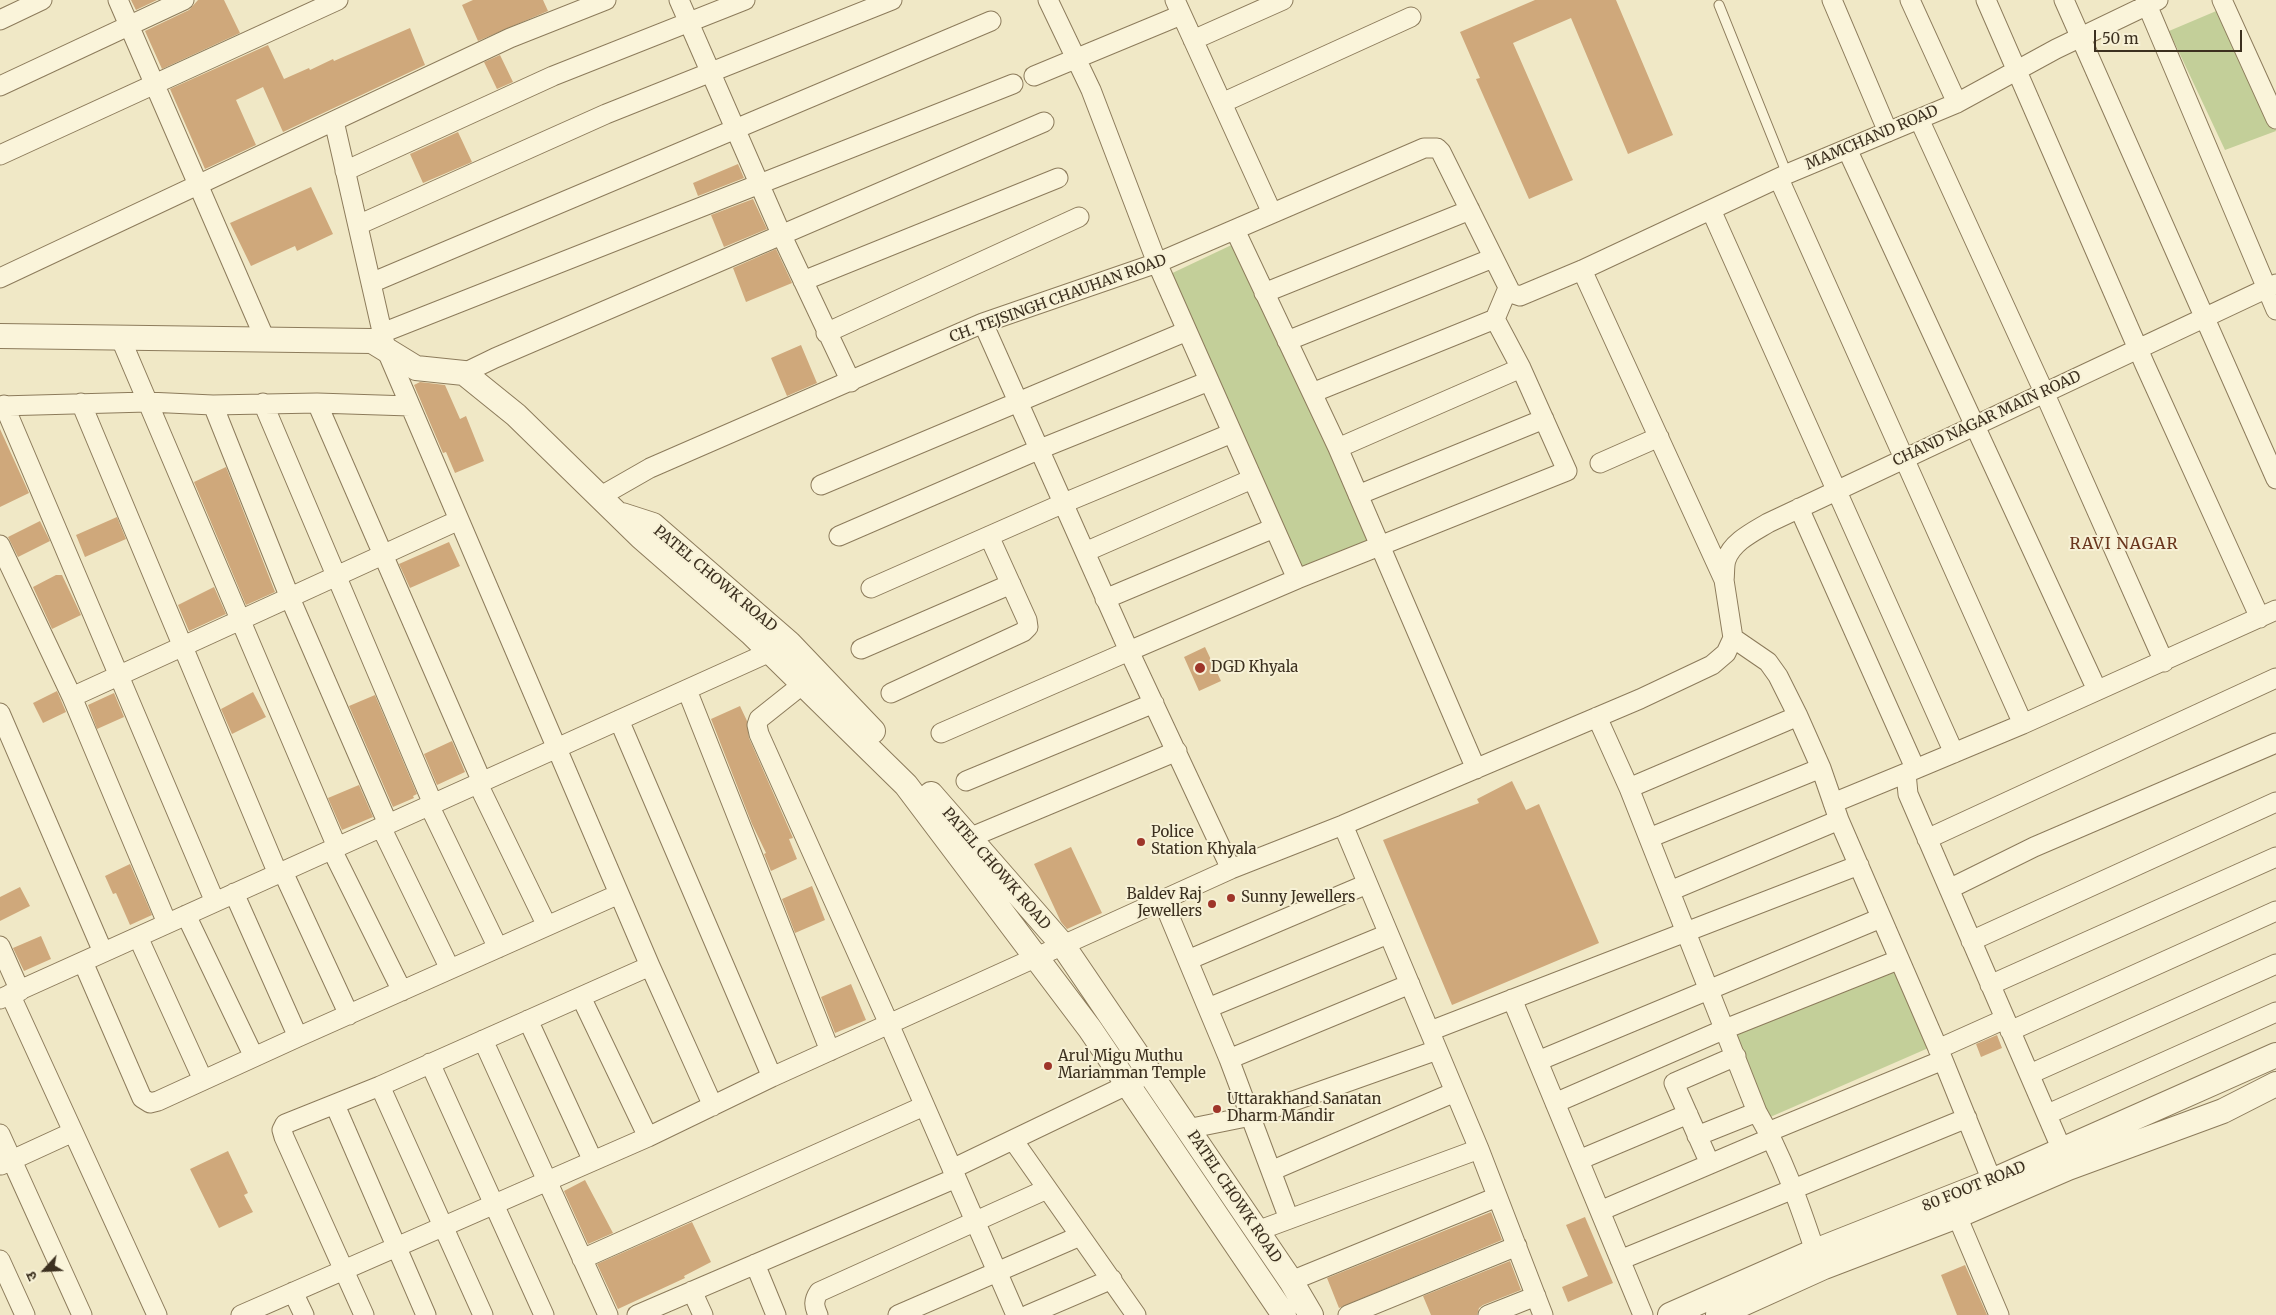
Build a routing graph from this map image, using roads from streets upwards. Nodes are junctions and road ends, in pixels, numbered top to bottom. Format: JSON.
{"nodes":[{"id":1,"x":42,"y":0,"type":"edge"},
{"id":2,"x":118,"y":0,"type":"edge"},
{"id":3,"x":184,"y":0,"type":"edge"},
{"id":4,"x":338,"y":0,"type":"edge"},
{"id":5,"x":606,"y":0,"type":"edge"},
{"id":6,"x":679,"y":0,"type":"edge"},
{"id":7,"x":745,"y":0,"type":"edge"},
{"id":8,"x":892,"y":0,"type":"edge"},
{"id":9,"x":1048,"y":0,"type":"edge"},
{"id":10,"x":1283,"y":0,"type":"edge"},
{"id":11,"x":1832,"y":0,"type":"edge"},
{"id":12,"x":1910,"y":0,"type":"edge"},
{"id":13,"x":1986,"y":0,"type":"edge"},
{"id":14,"x":2064,"y":0,"type":"edge"},
{"id":15,"x":2222,"y":0,"type":"edge"},
{"id":16,"x":2150,"y":2,"type":"edge"},
{"id":17,"x":1178,"y":7,"type":"edge"},
{"id":18,"x":1411,"y":17,"type":"dead end"},
{"id":19,"x":0,"y":20,"type":"edge"},
{"id":20,"x":991,"y":21,"type":"dead end"},
{"id":21,"x":688,"y":22,"type":"junction"},
{"id":22,"x":129,"y":24,"type":"junction"},
{"id":23,"x":2079,"y":38,"type":"junction"},
{"id":24,"x":1193,"y":40,"type":"junction"},
{"id":25,"x":1075,"y":59,"type":"junction"},
{"id":26,"x":2017,"y":72,"type":"junction"},
{"id":27,"x":711,"y":73,"type":"junction"},
{"id":28,"x":1034,"y":76,"type":"dead end"},
{"id":29,"x":154,"y":83,"type":"junction"},
{"id":30,"x":1013,"y":84,"type":"dead end"},
{"id":31,"x":0,"y":86,"type":"edge"},
{"id":32,"x":1222,"y":103,"type":"junction"},
{"id":33,"x":1957,"y":103,"type":"junction"},
{"id":34,"x":1919,"y":119,"type":"junction"},
{"id":35,"x":2276,"y":119,"type":"edge"},
{"id":36,"x":334,"y":121,"type":"junction"},
{"id":37,"x":1044,"y":122,"type":"dead end"},
{"id":38,"x":735,"y":130,"type":"junction"},
{"id":39,"x":1888,"y":132,"type":"junction"},
{"id":40,"x":1847,"y":149,"type":"junction"},
{"id":41,"x":0,"y":156,"type":"edge"},
{"id":42,"x":345,"y":172,"type":"junction"},
{"id":43,"x":1783,"y":176,"type":"junction"},
{"id":44,"x":1058,"y":178,"type":"dead end"},
{"id":45,"x":759,"y":184,"type":"junction"},
{"id":46,"x":198,"y":185,"type":"junction"},
{"id":47,"x":1470,"y":210,"type":"junction"},
{"id":48,"x":1711,"y":210,"type":"junction"},
{"id":49,"x":1272,"y":213,"type":"junction"},
{"id":50,"x":1079,"y":217,"type":"dead end"},
{"id":51,"x":358,"y":225,"type":"junction"},
{"id":52,"x":1235,"y":230,"type":"junction"},
{"id":53,"x":782,"y":236,"type":"junction"},
{"id":54,"x":1493,"y":258,"type":"junction"},
{"id":55,"x":1157,"y":263,"type":"junction"},
{"id":56,"x":1582,"y":270,"type":"junction"},
{"id":57,"x":0,"y":278,"type":"edge"},
{"id":58,"x":803,"y":281,"type":"junction"},
{"id":59,"x":371,"y":283,"type":"junction"},
{"id":60,"x":2271,"y":287,"type":"edge"},
{"id":61,"x":1508,"y":288,"type":"junction"},
{"id":62,"x":1264,"y":293,"type":"junction"},
{"id":63,"x":2276,"y":310,"type":"edge"},
{"id":64,"x":2205,"y":319,"type":"junction"},
{"id":65,"x":1495,"y":320,"type":"junction"},
{"id":66,"x":983,"y":324,"type":"junction"},
{"id":67,"x":1187,"y":331,"type":"junction"},
{"id":68,"x":826,"y":333,"type":"junction"},
{"id":69,"x":0,"y":336,"type":"edge"},
{"id":70,"x":120,"y":338,"type":"junction"},
{"id":71,"x":265,"y":339,"type":"junction"},
{"id":72,"x":384,"y":341,"type":"junction"},
{"id":73,"x":1287,"y":341,"type":"junction"},
{"id":74,"x":2138,"y":349,"type":"junction"},
{"id":75,"x":1521,"y":368,"type":"junction"},
{"id":76,"x":464,"y":373,"type":"junction"},
{"id":77,"x":1209,"y":381,"type":"junction"},
{"id":78,"x":851,"y":382,"type":"junction"},
{"id":79,"x":2044,"y":392,"type":"junction"},
{"id":80,"x":1312,"y":393,"type":"junction"},
{"id":81,"x":1019,"y":401,"type":"junction"},
{"id":82,"x":147,"y":402,"type":"junction"},
{"id":83,"x":81,"y":403,"type":"junction"},
{"id":84,"x":263,"y":403,"type":"junction"},
{"id":85,"x":317,"y":403,"type":"junction"},
{"id":86,"x":2,"y":405,"type":"edge"},
{"id":87,"x":213,"y":406,"type":"junction"},
{"id":88,"x":410,"y":406,"type":"junction"},
{"id":89,"x":1544,"y":419,"type":"junction"},
{"id":90,"x":1973,"y":426,"type":"junction"},
{"id":91,"x":1232,"y":434,"type":"junction"},
{"id":92,"x":1659,"y":437,"type":"junction"},
{"id":93,"x":1338,"y":448,"type":"junction"},
{"id":94,"x":1040,"y":449,"type":"junction"},
{"id":95,"x":1903,"y":459,"type":"junction"},
{"id":96,"x":1600,"y":463,"type":"dead end"},
{"id":97,"x":1252,"y":479,"type":"junction"},
{"id":98,"x":2276,"y":479,"type":"edge"},
{"id":99,"x":821,"y":485,"type":"dead end"},
{"id":100,"x":1836,"y":490,"type":"junction"},
{"id":101,"x":1358,"y":495,"type":"junction"},
{"id":102,"x":601,"y":496,"type":"junction"},
{"id":103,"x":1064,"y":503,"type":"junction"},
{"id":104,"x":1799,"y":508,"type":"junction"},
{"id":105,"x":620,"y":515,"type":"junction"},
{"id":106,"x":459,"y":520,"type":"junction"},
{"id":107,"x":1274,"y":528,"type":"junction"},
{"id":108,"x":839,"y":536,"type":"dead end"},
{"id":109,"x":989,"y":536,"type":"junction"},
{"id":110,"x":0,"y":545,"type":"edge"},
{"id":111,"x":1381,"y":546,"type":"junction"},
{"id":112,"x":1085,"y":552,"type":"junction"},
{"id":113,"x":384,"y":555,"type":"junction"},
{"id":114,"x":335,"y":577,"type":"junction"},
{"id":115,"x":1297,"y":579,"type":"junction"},
{"id":116,"x":1724,"y":580,"type":"junction"},
{"id":117,"x":1011,"y":584,"type":"junction"},
{"id":118,"x":870,"y":588,"type":"dead end"},
{"id":119,"x":290,"y":598,"type":"junction"},
{"id":120,"x":1105,"y":598,"type":"junction"},
{"id":121,"x":2268,"y":614,"type":"edge"},
{"id":122,"x":240,"y":621,"type":"junction"},
{"id":123,"x":1733,"y":638,"type":"junction"},
{"id":124,"x":183,"y":647,"type":"junction"},
{"id":125,"x":861,"y":649,"type":"dead end"},
{"id":126,"x":1129,"y":651,"type":"junction"},
{"id":127,"x":770,"y":652,"type":"junction"},
{"id":128,"x":2164,"y":662,"type":"junction"},
{"id":129,"x":120,"y":676,"type":"junction"},
{"id":130,"x":2276,"y":678,"type":"edge"},
{"id":131,"x":803,"y":684,"type":"junction"},
{"id":132,"x":687,"y":690,"type":"junction"},
{"id":133,"x":2097,"y":690,"type":"junction"},
{"id":134,"x":891,"y":693,"type":"dead end"},
{"id":135,"x":72,"y":697,"type":"junction"},
{"id":136,"x":1154,"y":703,"type":"junction"},
{"id":137,"x":0,"y":713,"type":"edge"},
{"id":138,"x":1798,"y":716,"type":"junction"},
{"id":139,"x":1597,"y":718,"type":"junction"},
{"id":140,"x":619,"y":720,"type":"junction"},
{"id":141,"x":2023,"y":724,"type":"junction"},
{"id":142,"x":941,"y":733,"type":"dead end"},
{"id":143,"x":2276,"y":743,"type":"edge"},
{"id":144,"x":556,"y":748,"type":"junction"},
{"id":145,"x":1178,"y":751,"type":"junction"},
{"id":146,"x":1954,"y":753,"type":"junction"},
{"id":147,"x":1476,"y":768,"type":"junction"},
{"id":148,"x":1821,"y":768,"type":"junction"},
{"id":149,"x":1911,"y":770,"type":"junction"},
{"id":150,"x":966,"y":781,"type":"dead end"},
{"id":151,"x":480,"y":783,"type":"junction"},
{"id":152,"x":1629,"y":788,"type":"junction"},
{"id":153,"x":2276,"y":802,"type":"edge"},
{"id":154,"x":431,"y":804,"type":"junction"},
{"id":155,"x":1836,"y":812,"type":"junction"},
{"id":156,"x":385,"y":826,"type":"junction"},
{"id":157,"x":1343,"y":826,"type":"junction"},
{"id":158,"x":969,"y":838,"type":"junction"},
{"id":159,"x":1649,"y":838,"type":"junction"},
{"id":160,"x":1927,"y":839,"type":"junction"},
{"id":161,"x":334,"y":848,"type":"junction"},
{"id":162,"x":2276,"y":857,"type":"edge"},
{"id":163,"x":1859,"y":866,"type":"junction"},
{"id":164,"x":1231,"y":869,"type":"junction"},
{"id":165,"x":280,"y":873,"type":"junction"},
{"id":166,"x":1367,"y":884,"type":"junction"},
{"id":167,"x":1949,"y":889,"type":"junction"},
{"id":168,"x":1670,"y":891,"type":"junction"},
{"id":169,"x":234,"y":894,"type":"junction"},
{"id":170,"x":619,"y":894,"type":"junction"},
{"id":171,"x":1163,"y":901,"type":"junction"},
{"id":172,"x":215,"y":902,"type":"junction"},
{"id":173,"x":2276,"y":912,"type":"edge"},
{"id":174,"x":186,"y":915,"type":"junction"},
{"id":175,"x":1881,"y":918,"type":"junction"},
{"id":176,"x":167,"y":924,"type":"junction"},
{"id":177,"x":547,"y":926,"type":"junction"},
{"id":178,"x":1685,"y":932,"type":"junction"},
{"id":179,"x":1388,"y":934,"type":"junction"},
{"id":180,"x":138,"y":937,"type":"junction"},
{"id":181,"x":1971,"y":941,"type":"junction"},
{"id":182,"x":1062,"y":944,"type":"junction"},
{"id":183,"x":0,"y":946,"type":"edge"},
{"id":184,"x":498,"y":948,"type":"junction"},
{"id":185,"x":104,"y":952,"type":"junction"},
{"id":186,"x":1037,"y":957,"type":"junction"},
{"id":187,"x":1188,"y":960,"type":"junction"},
{"id":188,"x":1898,"y":960,"type":"junction"},
{"id":189,"x":83,"y":962,"type":"junction"},
{"id":190,"x":2276,"y":964,"type":"edge"},
{"id":191,"x":650,"y":966,"type":"junction"},
{"id":192,"x":450,"y":969,"type":"junction"},
{"id":193,"x":1410,"y":984,"type":"junction"},
{"id":194,"x":1990,"y":985,"type":"junction"},
{"id":195,"x":1709,"y":988,"type":"junction"},
{"id":196,"x":402,"y":991,"type":"junction"},
{"id":197,"x":10,"y":995,"type":"edge"},
{"id":198,"x":581,"y":996,"type":"junction"},
{"id":199,"x":1512,"y":1000,"type":"junction"},
{"id":200,"x":1208,"y":1008,"type":"junction"},
{"id":201,"x":2276,"y":1012,"type":"edge"},
{"id":202,"x":349,"y":1015,"type":"junction"},
{"id":203,"x":528,"y":1020,"type":"junction"},
{"id":204,"x":889,"y":1024,"type":"junction"},
{"id":205,"x":2008,"y":1025,"type":"junction"},
{"id":206,"x":1725,"y":1029,"type":"junction"},
{"id":207,"x":1430,"y":1031,"type":"junction"},
{"id":208,"x":298,"y":1037,"type":"junction"},
{"id":209,"x":482,"y":1040,"type":"junction"},
{"id":210,"x":1437,"y":1050,"type":"junction"},
{"id":211,"x":830,"y":1051,"type":"junction"},
{"id":212,"x":1941,"y":1054,"type":"junction"},
{"id":213,"x":2276,"y":1055,"type":"edge"},
{"id":214,"x":1662,"y":1056,"type":"junction"},
{"id":215,"x":1736,"y":1056,"type":"junction"},
{"id":216,"x":254,"y":1057,"type":"junction"},
{"id":217,"x":1229,"y":1059,"type":"junction"},
{"id":218,"x":1538,"y":1061,"type":"junction"},
{"id":219,"x":430,"y":1064,"type":"junction"},
{"id":220,"x":2030,"y":1074,"type":"junction"},
{"id":221,"x":772,"y":1077,"type":"junction"},
{"id":222,"x":1139,"y":1078,"type":"junction"},
{"id":223,"x":203,"y":1080,"type":"junction"},
{"id":224,"x":1674,"y":1083,"type":"junction"},
{"id":225,"x":2276,"y":1084,"type":"edge"},
{"id":226,"x":380,"y":1086,"type":"junction"},
{"id":227,"x":1455,"y":1092,"type":"junction"},
{"id":228,"x":1555,"y":1103,"type":"junction"},
{"id":229,"x":335,"y":1105,"type":"junction"},
{"id":230,"x":712,"y":1106,"type":"junction"},
{"id":231,"x":924,"y":1106,"type":"junction"},
{"id":232,"x":1757,"y":1112,"type":"junction"},
{"id":233,"x":1688,"y":1114,"type":"junction"},
{"id":234,"x":2048,"y":1114,"type":"junction"},
{"id":235,"x":1251,"y":1116,"type":"junction"},
{"id":236,"x":1967,"y":1118,"type":"junction"},
{"id":237,"x":1187,"y":1129,"type":"junction"},
{"id":238,"x":73,"y":1132,"type":"junction"},
{"id":239,"x":0,"y":1134,"type":"edge"},
{"id":240,"x":1770,"y":1135,"type":"junction"},
{"id":241,"x":1697,"y":1136,"type":"junction"},
{"id":242,"x":648,"y":1137,"type":"junction"},
{"id":243,"x":1012,"y":1140,"type":"junction"},
{"id":244,"x":1479,"y":1150,"type":"junction"},
{"id":245,"x":2062,"y":1150,"type":"junction"},
{"id":246,"x":1579,"y":1160,"type":"junction"},
{"id":247,"x":593,"y":1161,"type":"junction"},
{"id":248,"x":6,"y":1163,"type":"edge"},
{"id":249,"x":1710,"y":1164,"type":"junction"},
{"id":250,"x":1271,"y":1171,"type":"junction"},
{"id":251,"x":954,"y":1173,"type":"junction"},
{"id":252,"x":1992,"y":1181,"type":"junction"},
{"id":253,"x":546,"y":1182,"type":"junction"},
{"id":254,"x":1047,"y":1189,"type":"junction"},
{"id":255,"x":1792,"y":1189,"type":"junction"},
{"id":256,"x":1497,"y":1197,"type":"junction"},
{"id":257,"x":494,"y":1204,"type":"junction"},
{"id":258,"x":1600,"y":1211,"type":"junction"},
{"id":259,"x":1957,"y":1216,"type":"junction"},
{"id":260,"x":1289,"y":1219,"type":"junction"},
{"id":261,"x":975,"y":1221,"type":"junction"},
{"id":262,"x":443,"y":1227,"type":"junction"},
{"id":263,"x":1257,"y":1231,"type":"junction"},
{"id":264,"x":1080,"y":1236,"type":"junction"},
{"id":265,"x":1517,"y":1246,"type":"junction"},
{"id":266,"x":397,"y":1247,"type":"junction"},
{"id":267,"x":1815,"y":1251,"type":"junction"},
{"id":268,"x":582,"y":1259,"type":"junction"},
{"id":269,"x":0,"y":1260,"type":"edge"},
{"id":270,"x":1620,"y":1260,"type":"junction"},
{"id":271,"x":754,"y":1264,"type":"junction"},
{"id":272,"x":344,"y":1270,"type":"junction"},
{"id":273,"x":997,"y":1271,"type":"junction"},
{"id":274,"x":1112,"y":1279,"type":"junction"},
{"id":275,"x":1292,"y":1281,"type":"junction"},
{"id":276,"x":692,"y":1291,"type":"junction"},
{"id":277,"x":293,"y":1292,"type":"junction"},
{"id":278,"x":1536,"y":1296,"type":"junction"},
{"id":279,"x":244,"y":1314,"type":"edge"},
{"id":280,"x":25,"y":1315,"type":"edge"},
{"id":281,"x":82,"y":1315,"type":"edge"},
{"id":282,"x":157,"y":1315,"type":"edge"},
{"id":283,"x":304,"y":1315,"type":"edge"},
{"id":284,"x":364,"y":1315,"type":"edge"},
{"id":285,"x":426,"y":1315,"type":"edge"},
{"id":286,"x":483,"y":1315,"type":"edge"},
{"id":287,"x":544,"y":1315,"type":"edge"},
{"id":288,"x":608,"y":1315,"type":"edge"},
{"id":289,"x":637,"y":1315,"type":"edge"},
{"id":290,"x":702,"y":1315,"type":"edge"},
{"id":291,"x":776,"y":1315,"type":"edge"},
{"id":292,"x":818,"y":1315,"type":"edge"},
{"id":293,"x":898,"y":1315,"type":"edge"},
{"id":294,"x":1016,"y":1315,"type":"edge"},
{"id":295,"x":1028,"y":1315,"type":"edge"},
{"id":296,"x":1136,"y":1315,"type":"edge"},
{"id":297,"x":1284,"y":1315,"type":"edge"},
{"id":298,"x":1312,"y":1315,"type":"edge"},
{"id":299,"x":1348,"y":1315,"type":"edge"},
{"id":300,"x":1488,"y":1315,"type":"edge"},
{"id":301,"x":1543,"y":1315,"type":"edge"},
{"id":302,"x":1643,"y":1315,"type":"edge"},
{"id":303,"x":1670,"y":1315,"type":"edge"},
{"id":304,"x":1718,"y":1315,"type":"edge"},
{"id":305,"x":1999,"y":1315,"type":"edge"}],
"edges":[{"from":1,"to":19,"type":"street"},
{"from":2,"to":22,"type":"street"},
{"from":3,"to":22,"type":"street"},
{"from":4,"to":29,"type":"street"},
{"from":5,"to":36,"type":"street"},
{"from":6,"to":21,"type":"street"},
{"from":7,"to":21,"type":"street"},
{"from":8,"to":27,"type":"street"},
{"from":9,"to":25,"type":"street"},
{"from":10,"to":24,"type":"street"},
{"from":11,"to":39,"type":"street"},
{"from":12,"to":33,"type":"street"},
{"from":13,"to":26,"type":"street"},
{"from":14,"to":23,"type":"street"},
{"from":15,"to":35,"type":"street"},
{"from":16,"to":23,"type":"street","name":"MAMCHAND ROAD"},
{"from":16,"to":60,"type":"street"},
{"from":17,"to":24,"type":"street"},
{"from":17,"to":25,"type":"street"},
{"from":18,"to":32,"type":"street"},
{"from":20,"to":38,"type":"street"},
{"from":21,"to":27,"type":"street"},
{"from":21,"to":42,"type":"street"},
{"from":22,"to":29,"type":"street"},
{"from":22,"to":31,"type":"street"},
{"from":23,"to":26,"type":"street","name":"MAMCHAND ROAD"},
{"from":23,"to":64,"type":"street"},
{"from":24,"to":32,"type":"street"},
{"from":25,"to":28,"type":"street"},
{"from":25,"to":55,"type":"street"},
{"from":26,"to":33,"type":"street","name":"MAMCHAND ROAD"},
{"from":26,"to":74,"type":"street"},
{"from":27,"to":38,"type":"street"},
{"from":27,"to":51,"type":"street"},
{"from":29,"to":41,"type":"street"},
{"from":29,"to":46,"type":"street"},
{"from":30,"to":45,"type":"street"},
{"from":32,"to":49,"type":"street"},
{"from":33,"to":34,"type":"street","name":"MAMCHAND ROAD"},
{"from":34,"to":39,"type":"street","name":"MAMCHAND ROAD"},
{"from":34,"to":79,"type":"street"},
{"from":36,"to":42,"type":"street"},
{"from":36,"to":46,"type":"street"},
{"from":37,"to":53,"type":"street"},
{"from":38,"to":45,"type":"street"},
{"from":38,"to":59,"type":"street"},
{"from":39,"to":40,"type":"street","name":"MAMCHAND ROAD"},
{"from":40,"to":43,"type":"street","name":"MAMCHAND ROAD"},
{"from":40,"to":90,"type":"street"},
{"from":42,"to":51,"type":"street"},
{"from":43,"to":48,"type":"street","name":"MAMCHAND ROAD"},
{"from":43,"to":95,"type":"street"},
{"from":44,"to":58,"type":"street"},
{"from":45,"to":53,"type":"street"},
{"from":45,"to":72,"type":"street"},
{"from":46,"to":57,"type":"street"},
{"from":46,"to":71,"type":"street"},
{"from":47,"to":49,"type":"street","name":"CH. TEJSINGH CHAUHAN ROAD"},
{"from":47,"to":54,"type":"street"},
{"from":47,"to":62,"type":"street"},
{"from":48,"to":56,"type":"street","name":"MAMCHAND ROAD"},
{"from":48,"to":100,"type":"street"},
{"from":49,"to":52,"type":"street","name":"CH. TEJSINGH CHAUHAN ROAD"},
{"from":50,"to":68,"type":"street"},
{"from":51,"to":59,"type":"street"},
{"from":52,"to":55,"type":"street","name":"CH. TEJSINGH CHAUHAN ROAD"},
{"from":52,"to":62,"type":"street"},
{"from":53,"to":58,"type":"street"},
{"from":53,"to":76,"type":"street"},
{"from":54,"to":61,"type":"street"},
{"from":54,"to":73,"type":"street"},
{"from":55,"to":66,"type":"street","name":"CH. TEJSINGH CHAUHAN ROAD"},
{"from":55,"to":67,"type":"street"},
{"from":56,"to":61,"type":"street","name":"MAMCHAND ROAD"},
{"from":56,"to":92,"type":"street"},
{"from":58,"to":68,"type":"street"},
{"from":59,"to":72,"type":"street"},
{"from":60,"to":63,"type":"street"},
{"from":60,"to":64,"type":"street","name":"CHAND NAGAR MAIN ROAD"},
{"from":61,"to":65,"type":"street"},
{"from":62,"to":73,"type":"street"},
{"from":64,"to":74,"type":"street","name":"CHAND NAGAR MAIN ROAD"},
{"from":64,"to":98,"type":"street"},
{"from":65,"to":75,"type":"street"},
{"from":65,"to":80,"type":"street"},
{"from":66,"to":78,"type":"street","name":"CH. TEJSINGH CHAUHAN ROAD"},
{"from":66,"to":81,"type":"street"},
{"from":67,"to":77,"type":"street"},
{"from":67,"to":81,"type":"street"},
{"from":68,"to":78,"type":"street"},
{"from":69,"to":70,"type":"street"},
{"from":70,"to":71,"type":"street"},
{"from":70,"to":82,"type":"street"},
{"from":71,"to":72,"type":"street"},
{"from":72,"to":76,"type":"street"},
{"from":72,"to":88,"type":"street"},
{"from":73,"to":80,"type":"street"},
{"from":74,"to":79,"type":"street","name":"CHAND NAGAR MAIN ROAD"},
{"from":74,"to":121,"type":"street"},
{"from":75,"to":89,"type":"street"},
{"from":75,"to":93,"type":"street"},
{"from":76,"to":102,"type":"street"},
{"from":77,"to":91,"type":"street"},
{"from":77,"to":94,"type":"street"},
{"from":78,"to":102,"type":"street","name":"CH. TEJSINGH CHAUHAN ROAD"},
{"from":79,"to":90,"type":"street","name":"CHAND NAGAR MAIN ROAD"},
{"from":79,"to":128,"type":"street"},
{"from":80,"to":93,"type":"street"},
{"from":81,"to":94,"type":"street"},
{"from":81,"to":99,"type":"street"},
{"from":82,"to":83,"type":"street"},
{"from":82,"to":87,"type":"street"},
{"from":82,"to":122,"type":"street"},
{"from":83,"to":86,"type":"street"},
{"from":83,"to":124,"type":"street"},
{"from":84,"to":85,"type":"street"},
{"from":84,"to":87,"type":"street"},
{"from":84,"to":114,"type":"street"},
{"from":85,"to":88,"type":"street"},
{"from":85,"to":113,"type":"street"},
{"from":86,"to":129,"type":"street"},
{"from":87,"to":119,"type":"street"},
{"from":88,"to":106,"type":"street"},
{"from":89,"to":101,"type":"street"},
{"from":89,"to":111,"type":"street"},
{"from":90,"to":95,"type":"street","name":"CHAND NAGAR MAIN ROAD"},
{"from":90,"to":133,"type":"street"},
{"from":91,"to":97,"type":"street"},
{"from":91,"to":103,"type":"street"},
{"from":92,"to":96,"type":"street"},
{"from":92,"to":116,"type":"street"},
{"from":93,"to":101,"type":"street"},
{"from":94,"to":103,"type":"street"},
{"from":94,"to":108,"type":"street"},
{"from":95,"to":100,"type":"street","name":"CHAND NAGAR MAIN ROAD"},
{"from":95,"to":141,"type":"street"},
{"from":97,"to":107,"type":"street"},
{"from":97,"to":112,"type":"street"},
{"from":100,"to":104,"type":"street","name":"CHAND NAGAR MAIN ROAD"},
{"from":100,"to":146,"type":"street"},
{"from":101,"to":111,"type":"street"},
{"from":102,"to":105,"type":"street"},
{"from":103,"to":109,"type":"street"},
{"from":103,"to":112,"type":"street"},
{"from":104,"to":116,"type":"street","name":"CHAND NAGAR MAIN ROAD"},
{"from":104,"to":149,"type":"street"},
{"from":105,"to":127,"type":"street","name":"PATEL CHOWK ROAD"},
{"from":105,"to":158,"type":"street","name":"PATEL CHOWK ROAD"},
{"from":106,"to":113,"type":"street"},
{"from":106,"to":144,"type":"street"},
{"from":107,"to":115,"type":"street"},
{"from":107,"to":120,"type":"street"},
{"from":109,"to":117,"type":"street"},
{"from":109,"to":118,"type":"street"},
{"from":110,"to":135,"type":"street"},
{"from":111,"to":115,"type":"street"},
{"from":111,"to":147,"type":"street"},
{"from":112,"to":120,"type":"street"},
{"from":113,"to":114,"type":"street"},
{"from":113,"to":151,"type":"street"},
{"from":114,"to":119,"type":"street"},
{"from":114,"to":154,"type":"street"},
{"from":115,"to":126,"type":"street"},
{"from":116,"to":123,"type":"street"},
{"from":117,"to":125,"type":"street"},
{"from":117,"to":134,"type":"street"},
{"from":119,"to":122,"type":"street"},
{"from":119,"to":156,"type":"street"},
{"from":120,"to":126,"type":"street"},
{"from":121,"to":128,"type":"street"},
{"from":122,"to":124,"type":"street"},
{"from":122,"to":161,"type":"street"},
{"from":123,"to":138,"type":"street"},
{"from":123,"to":139,"type":"street"},
{"from":124,"to":129,"type":"street"},
{"from":124,"to":165,"type":"street"},
{"from":126,"to":136,"type":"street"},
{"from":126,"to":142,"type":"street"},
{"from":127,"to":131,"type":"street","name":"PATEL CHOWK ROAD"},
{"from":127,"to":132,"type":"street"},
{"from":128,"to":133,"type":"street"},
{"from":129,"to":135,"type":"street"},
{"from":129,"to":172,"type":"street"},
{"from":130,"to":160,"type":"street"},
{"from":131,"to":186,"type":"street","name":"PATEL CHOWK ROAD"},
{"from":131,"to":204,"type":"street"},
{"from":132,"to":140,"type":"street"},
{"from":132,"to":211,"type":"street"},
{"from":133,"to":141,"type":"street"},
{"from":135,"to":176,"type":"street"},
{"from":136,"to":145,"type":"street"},
{"from":136,"to":150,"type":"street"},
{"from":137,"to":185,"type":"street"},
{"from":138,"to":148,"type":"street"},
{"from":138,"to":152,"type":"street"},
{"from":139,"to":147,"type":"street"},
{"from":139,"to":152,"type":"street"},
{"from":140,"to":144,"type":"street"},
{"from":140,"to":221,"type":"street"},
{"from":141,"to":146,"type":"street"},
{"from":143,"to":167,"type":"street"},
{"from":144,"to":151,"type":"street"},
{"from":144,"to":170,"type":"street"},
{"from":145,"to":158,"type":"street"},
{"from":145,"to":164,"type":"street"},
{"from":146,"to":149,"type":"street"},
{"from":147,"to":157,"type":"street"},
{"from":148,"to":155,"type":"street"},
{"from":148,"to":159,"type":"street"},
{"from":149,"to":155,"type":"street"},
{"from":149,"to":160,"type":"street"},
{"from":151,"to":154,"type":"street"},
{"from":151,"to":177,"type":"street"},
{"from":152,"to":159,"type":"street"},
{"from":153,"to":181,"type":"street"},
{"from":154,"to":156,"type":"street"},
{"from":154,"to":184,"type":"street"},
{"from":155,"to":163,"type":"street"},
{"from":155,"to":168,"type":"street"},
{"from":156,"to":161,"type":"street"},
{"from":156,"to":192,"type":"street"},
{"from":157,"to":164,"type":"street"},
{"from":157,"to":166,"type":"street"},
{"from":158,"to":182,"type":"street","name":"PATEL CHOWK ROAD"},
{"from":159,"to":168,"type":"street"},
{"from":160,"to":167,"type":"street"},
{"from":161,"to":165,"type":"street"},
{"from":161,"to":196,"type":"street"},
{"from":162,"to":194,"type":"street"},
{"from":163,"to":175,"type":"street"},
{"from":163,"to":178,"type":"street"},
{"from":164,"to":171,"type":"street"},
{"from":165,"to":169,"type":"street"},
{"from":165,"to":202,"type":"street"},
{"from":166,"to":179,"type":"street"},
{"from":166,"to":187,"type":"street"},
{"from":167,"to":181,"type":"street"},
{"from":168,"to":178,"type":"street"},
{"from":169,"to":172,"type":"street"},
{"from":169,"to":208,"type":"street"},
{"from":170,"to":177,"type":"street"},
{"from":170,"to":191,"type":"street"},
{"from":171,"to":182,"type":"street"},
{"from":171,"to":187,"type":"street"},
{"from":172,"to":174,"type":"street"},
{"from":173,"to":205,"type":"street"},
{"from":174,"to":176,"type":"street"},
{"from":174,"to":216,"type":"street"},
{"from":175,"to":188,"type":"street"},
{"from":175,"to":195,"type":"street"},
{"from":176,"to":180,"type":"street"},
{"from":177,"to":184,"type":"street"},
{"from":178,"to":195,"type":"street"},
{"from":178,"to":199,"type":"street"},
{"from":179,"to":193,"type":"street"},
{"from":179,"to":200,"type":"street"},
{"from":180,"to":185,"type":"street"},
{"from":180,"to":223,"type":"street"},
{"from":181,"to":194,"type":"street"},
{"from":182,"to":186,"type":"street"},
{"from":182,"to":222,"type":"street","name":"PATEL CHOWK ROAD"},
{"from":183,"to":197,"type":"street"},
{"from":184,"to":192,"type":"street"},
{"from":185,"to":189,"type":"street"},
{"from":186,"to":204,"type":"street"},
{"from":186,"to":222,"type":"street","name":"PATEL CHOWK ROAD"},
{"from":187,"to":200,"type":"street"},
{"from":188,"to":206,"type":"street"},
{"from":188,"to":212,"type":"street"},
{"from":189,"to":197,"type":"street"},
{"from":189,"to":223,"type":"street"},
{"from":190,"to":220,"type":"street"},
{"from":191,"to":198,"type":"street"},
{"from":191,"to":230,"type":"street"},
{"from":192,"to":196,"type":"street"},
{"from":193,"to":207,"type":"street"},
{"from":193,"to":217,"type":"street"},
{"from":194,"to":205,"type":"street"},
{"from":195,"to":206,"type":"street"},
{"from":195,"to":218,"type":"street"},
{"from":196,"to":202,"type":"street"},
{"from":197,"to":238,"type":"street"},
{"from":198,"to":203,"type":"street"},
{"from":198,"to":242,"type":"street"},
{"from":199,"to":207,"type":"street"},
{"from":199,"to":218,"type":"street"},
{"from":200,"to":217,"type":"street"},
{"from":201,"to":234,"type":"street"},
{"from":202,"to":208,"type":"street"},
{"from":203,"to":209,"type":"street"},
{"from":203,"to":247,"type":"street"},
{"from":204,"to":211,"type":"street"},
{"from":204,"to":231,"type":"street"},
{"from":205,"to":212,"type":"street"},
{"from":205,"to":220,"type":"street"},
{"from":206,"to":214,"type":"street"},
{"from":206,"to":215,"type":"street"},
{"from":207,"to":210,"type":"street"},
{"from":208,"to":216,"type":"street"},
{"from":209,"to":219,"type":"street"},
{"from":209,"to":253,"type":"street"},
{"from":210,"to":227,"type":"street"},
{"from":210,"to":235,"type":"street"},
{"from":211,"to":221,"type":"street"},
{"from":212,"to":236,"type":"street"},
{"from":212,"to":240,"type":"street"},
{"from":213,"to":245,"type":"street","name":"80 FOOT ROAD"},
{"from":214,"to":224,"type":"street"},
{"from":214,"to":228,"type":"street"},
{"from":215,"to":224,"type":"street"},
{"from":215,"to":232,"type":"street"},
{"from":216,"to":223,"type":"street"},
{"from":217,"to":235,"type":"street"},
{"from":218,"to":228,"type":"street"},
{"from":219,"to":226,"type":"street"},
{"from":219,"to":257,"type":"street"},
{"from":220,"to":234,"type":"street"},
{"from":221,"to":230,"type":"street"},
{"from":222,"to":237,"type":"street","name":"PATEL CHOWK ROAD"},
{"from":222,"to":243,"type":"street"},
{"from":222,"to":297,"type":"street","name":"PATEL CHOWK ROAD"},
{"from":224,"to":233,"type":"street"},
{"from":225,"to":259,"type":"street","name":"80 FOOT ROAD"},
{"from":226,"to":229,"type":"street"},
{"from":226,"to":262,"type":"street"},
{"from":227,"to":244,"type":"street"},
{"from":227,"to":250,"type":"street"},
{"from":228,"to":246,"type":"street"},
{"from":229,"to":266,"type":"street"},
{"from":229,"to":272,"type":"street"},
{"from":230,"to":242,"type":"street"},
{"from":231,"to":251,"type":"street"},
{"from":231,"to":268,"type":"street"},
{"from":232,"to":240,"type":"street"},
{"from":232,"to":241,"type":"street"},
{"from":233,"to":241,"type":"street"},
{"from":233,"to":246,"type":"street"},
{"from":234,"to":245,"type":"street"},
{"from":235,"to":237,"type":"street"},
{"from":235,"to":250,"type":"street"},
{"from":236,"to":252,"type":"street"},
{"from":236,"to":255,"type":"street"},
{"from":237,"to":263,"type":"street","name":"PATEL CHOWK ROAD"},
{"from":238,"to":248,"type":"street"},
{"from":238,"to":282,"type":"street"},
{"from":239,"to":248,"type":"street"},
{"from":240,"to":249,"type":"street"},
{"from":240,"to":255,"type":"street"},
{"from":241,"to":249,"type":"street"},
{"from":242,"to":247,"type":"street"},
{"from":243,"to":251,"type":"street"},
{"from":243,"to":254,"type":"street"},
{"from":244,"to":256,"type":"street"},
{"from":244,"to":260,"type":"street"},
{"from":245,"to":252,"type":"street","name":"80 FOOT ROAD"},
{"from":246,"to":258,"type":"street"},
{"from":247,"to":253,"type":"street"},
{"from":248,"to":281,"type":"street"},
{"from":249,"to":258,"type":"street"},
{"from":250,"to":260,"type":"street"},
{"from":251,"to":261,"type":"street"},
{"from":251,"to":271,"type":"street"},
{"from":252,"to":267,"type":"street","name":"80 FOOT ROAD"},
{"from":253,"to":257,"type":"street"},
{"from":253,"to":268,"type":"street"},
{"from":254,"to":261,"type":"street"},
{"from":254,"to":264,"type":"street"},
{"from":255,"to":267,"type":"street"},
{"from":255,"to":270,"type":"street"},
{"from":256,"to":265,"type":"street"},
{"from":256,"to":275,"type":"street"},
{"from":257,"to":262,"type":"street"},
{"from":257,"to":287,"type":"street"},
{"from":258,"to":270,"type":"street"},
{"from":259,"to":304,"type":"street","name":"80 FOOT ROAD"},
{"from":259,"to":305,"type":"street"},
{"from":260,"to":263,"type":"street"},
{"from":261,"to":273,"type":"street"},
{"from":261,"to":292,"type":"street"},
{"from":262,"to":266,"type":"street"},
{"from":262,"to":286,"type":"street"},
{"from":263,"to":275,"type":"street","name":"PATEL CHOWK ROAD"},
{"from":264,"to":273,"type":"street"},
{"from":264,"to":274,"type":"street"},
{"from":265,"to":278,"type":"street"},
{"from":265,"to":299,"type":"street"},
{"from":266,"to":272,"type":"street"},
{"from":266,"to":285,"type":"street"},
{"from":267,"to":303,"type":"street","name":"80 FOOT ROAD"},
{"from":268,"to":288,"type":"street"},
{"from":269,"to":280,"type":"street"},
{"from":270,"to":302,"type":"street"},
{"from":271,"to":276,"type":"street"},
{"from":271,"to":291,"type":"street"},
{"from":272,"to":277,"type":"street"},
{"from":272,"to":284,"type":"street"},
{"from":273,"to":293,"type":"street"},
{"from":273,"to":294,"type":"street"},
{"from":274,"to":295,"type":"street"},
{"from":274,"to":296,"type":"street"},
{"from":275,"to":298,"type":"street","name":"PATEL CHOWK ROAD"},
{"from":276,"to":289,"type":"street"},
{"from":276,"to":290,"type":"street"},
{"from":277,"to":279,"type":"street"},
{"from":277,"to":283,"type":"street"},
{"from":278,"to":300,"type":"street"},
{"from":278,"to":301,"type":"street"}]}
